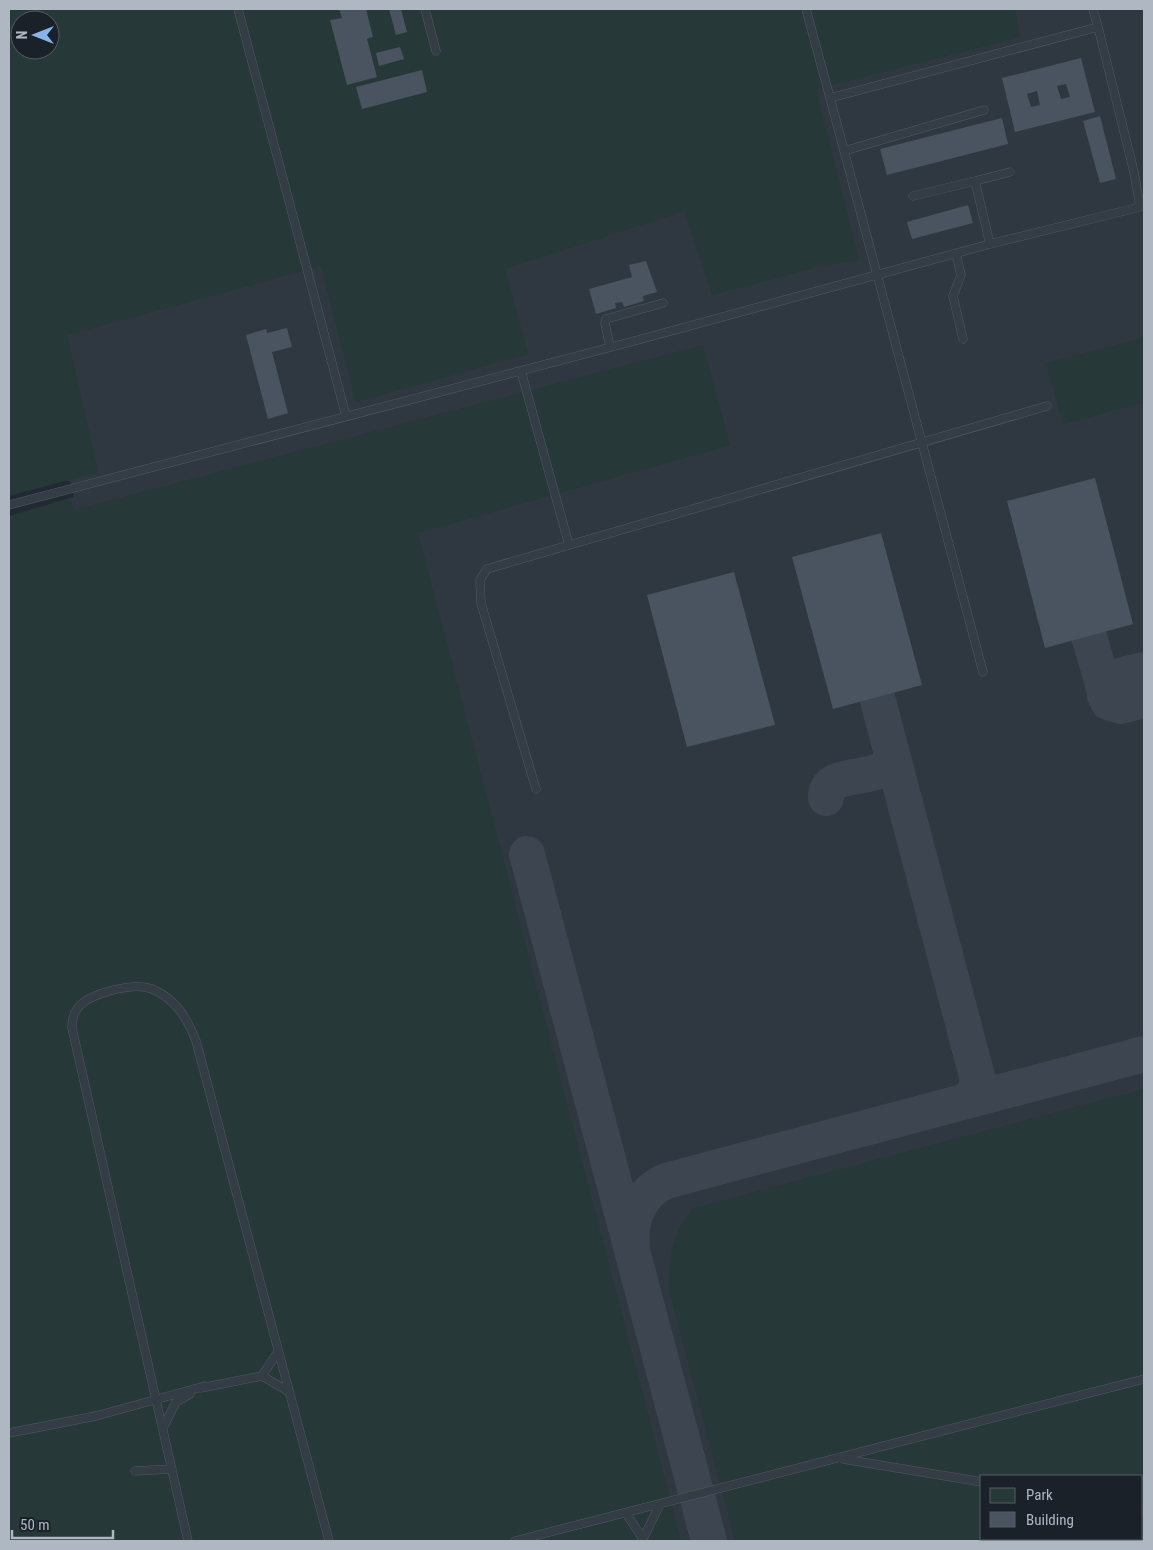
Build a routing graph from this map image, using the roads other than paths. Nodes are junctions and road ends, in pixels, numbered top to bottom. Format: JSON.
{"nodes":[{"id":1,"x":238,"y":9,"type":"edge"},
{"id":2,"x":425,"y":9,"type":"edge"},
{"id":3,"x":806,"y":9,"type":"edge"},
{"id":4,"x":1093,"y":9,"type":"edge"},
{"id":5,"x":1098,"y":27,"type":"junction"},
{"id":6,"x":436,"y":51,"type":"dead end"},
{"id":7,"x":830,"y":98,"type":"junction"},
{"id":8,"x":984,"y":110,"type":"dead end"},
{"id":9,"x":844,"y":151,"type":"junction"},
{"id":10,"x":1010,"y":172,"type":"dead end"},
{"id":11,"x":975,"y":181,"type":"junction"},
{"id":12,"x":913,"y":196,"type":"dead end"},
{"id":13,"x":1142,"y":206,"type":"edge"},
{"id":14,"x":990,"y":244,"type":"junction"},
{"id":15,"x":956,"y":254,"type":"junction"},
{"id":16,"x":877,"y":275,"type":"junction"},
{"id":17,"x":663,"y":304,"type":"dead end"},
{"id":18,"x":963,"y":339,"type":"dead end"},
{"id":19,"x":610,"y":347,"type":"junction"},
{"id":20,"x":521,"y":371,"type":"junction"},
{"id":21,"x":1047,"y":406,"type":"dead end"},
{"id":22,"x":346,"y":416,"type":"junction"},
{"id":23,"x":921,"y":443,"type":"junction"},
{"id":24,"x":9,"y":505,"type":"edge"},
{"id":25,"x":569,"y":545,"type":"junction"},
{"id":26,"x":983,"y":672,"type":"dead end"},
{"id":27,"x":536,"y":790,"type":"dead end"},
{"id":28,"x":278,"y":1353,"type":"junction"},
{"id":29,"x":262,"y":1376,"type":"junction"},
{"id":30,"x":1144,"y":1379,"type":"edge"},
{"id":31,"x":205,"y":1386,"type":"junction"},
{"id":32,"x":288,"y":1390,"type":"junction"},
{"id":33,"x":156,"y":1400,"type":"junction"},
{"id":34,"x":164,"y":1428,"type":"junction"},
{"id":35,"x":9,"y":1433,"type":"edge"},
{"id":36,"x":840,"y":1458,"type":"junction"},
{"id":37,"x":172,"y":1469,"type":"junction"},
{"id":38,"x":135,"y":1471,"type":"dead end"},
{"id":39,"x":980,"y":1482,"type":"edge"},
{"id":40,"x":660,"y":1504,"type":"junction"},
{"id":41,"x":626,"y":1513,"type":"junction"},
{"id":42,"x":643,"y":1540,"type":"edge"},
{"id":43,"x":188,"y":1541,"type":"edge"},
{"id":44,"x":329,"y":1541,"type":"edge"},
{"id":45,"x":515,"y":1541,"type":"edge"}],
"edges":[{"from":1,"to":22,"type":"lane"},
{"from":2,"to":6,"type":"lane"},
{"from":3,"to":7,"type":"lane"},
{"from":4,"to":5,"type":"lane"},
{"from":5,"to":7,"type":"lane"},
{"from":5,"to":13,"type":"lane"},
{"from":7,"to":9,"type":"lane"},
{"from":8,"to":9,"type":"lane"},
{"from":9,"to":16,"type":"lane"},
{"from":10,"to":11,"type":"lane"},
{"from":11,"to":12,"type":"lane"},
{"from":11,"to":14,"type":"lane"},
{"from":13,"to":14,"type":"lane"},
{"from":14,"to":15,"type":"lane"},
{"from":15,"to":16,"type":"lane"},
{"from":15,"to":18,"type":"lane"},
{"from":16,"to":19,"type":"lane"},
{"from":16,"to":23,"type":"lane"},
{"from":17,"to":19,"type":"lane"},
{"from":19,"to":20,"type":"lane"},
{"from":20,"to":22,"type":"lane"},
{"from":20,"to":25,"type":"lane"},
{"from":21,"to":23,"type":"lane"},
{"from":22,"to":24,"type":"lane"},
{"from":23,"to":25,"type":"lane"},
{"from":23,"to":26,"type":"lane"},
{"from":25,"to":27,"type":"lane"},
{"from":28,"to":29,"type":"lane"},
{"from":28,"to":32,"type":"lane"},
{"from":28,"to":33,"type":"lane"},
{"from":29,"to":31,"type":"lane"},
{"from":29,"to":32,"type":"lane"},
{"from":30,"to":36,"type":"lane"},
{"from":31,"to":33,"type":"lane"},
{"from":31,"to":34,"type":"lane"},
{"from":32,"to":44,"type":"lane"},
{"from":33,"to":34,"type":"lane"},
{"from":33,"to":35,"type":"lane"},
{"from":34,"to":37,"type":"lane"},
{"from":36,"to":39,"type":"lane"},
{"from":36,"to":40,"type":"lane"},
{"from":37,"to":38,"type":"lane"},
{"from":37,"to":43,"type":"lane"},
{"from":40,"to":41,"type":"lane"},
{"from":40,"to":42,"type":"lane"},
{"from":41,"to":42,"type":"lane"},
{"from":41,"to":45,"type":"lane"}]}
